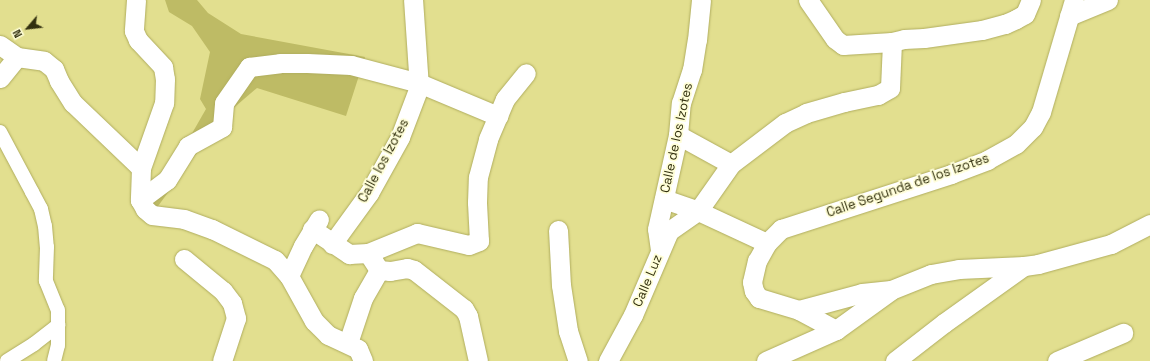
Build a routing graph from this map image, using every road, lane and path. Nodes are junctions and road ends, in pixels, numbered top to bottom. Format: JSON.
{"nodes":[{"id":1,"x":136,"y":0,"type":"edge"},
{"id":2,"x":412,"y":0,"type":"edge"},
{"id":3,"x":701,"y":0,"type":"edge"},
{"id":4,"x":808,"y":0,"type":"edge"},
{"id":5,"x":1031,"y":0,"type":"edge"},
{"id":6,"x":1108,"y":0,"type":"edge"},
{"id":7,"x":1072,"y":8,"type":"edge"},
{"id":8,"x":892,"y":42,"type":"junction"},
{"id":9,"x":0,"y":45,"type":"edge"},
{"id":10,"x":17,"y":57,"type":"junction"},
{"id":11,"x":526,"y":73,"type":"dead end"},
{"id":12,"x":0,"y":78,"type":"edge"},
{"id":13,"x":419,"y":83,"type":"junction"},
{"id":14,"x":498,"y":116,"type":"junction"},
{"id":15,"x":0,"y":132,"type":"edge"},
{"id":16,"x":678,"y":135,"type":"junction"},
{"id":17,"x":731,"y":164,"type":"junction"},
{"id":18,"x":141,"y":168,"type":"junction"},
{"id":19,"x":664,"y":199,"type":"junction"},
{"id":20,"x":140,"y":200,"type":"junction"},
{"id":21,"x":698,"y":211,"type":"junction"},
{"id":22,"x":1150,"y":224,"type":"edge"},
{"id":23,"x":558,"y":230,"type":"dead end"},
{"id":24,"x":767,"y":243,"type":"junction"},
{"id":25,"x":332,"y":244,"type":"junction"},
{"id":26,"x":660,"y":252,"type":"junction"},
{"id":27,"x":368,"y":253,"type":"junction"},
{"id":28,"x":184,"y":259,"type":"dead end"},
{"id":29,"x":1024,"y":266,"type":"junction"},
{"id":30,"x":379,"y":270,"type":"junction"},
{"id":31,"x":289,"y":276,"type":"junction"},
{"id":32,"x":892,"y":290,"type":"junction"},
{"id":33,"x":799,"y":310,"type":"junction"},
{"id":34,"x":58,"y":325,"type":"junction"},
{"id":35,"x":836,"y":330,"type":"junction"},
{"id":36,"x":1123,"y":333,"type":"dead end"},
{"id":37,"x":348,"y":343,"type":"junction"},
{"id":38,"x":1064,"y":360,"type":"edge"},
{"id":39,"x":7,"y":361,"type":"edge"},
{"id":40,"x":54,"y":361,"type":"edge"},
{"id":41,"x":222,"y":361,"type":"edge"},
{"id":42,"x":363,"y":361,"type":"edge"},
{"id":43,"x":478,"y":361,"type":"edge"},
{"id":44,"x":578,"y":361,"type":"edge"},
{"id":45,"x":608,"y":361,"type":"edge"},
{"id":46,"x":766,"y":361,"type":"edge"},
{"id":47,"x":895,"y":361,"type":"edge"}],
"edges":[{"from":1,"to":18,"type":"street"},
{"from":2,"to":13,"type":"street","name":"Calle los Izotes"},
{"from":3,"to":16,"type":"street","name":"Calle de los Izotes"},
{"from":4,"to":8,"type":"street"},
{"from":5,"to":8,"type":"street"},
{"from":6,"to":7,"type":"street"},
{"from":7,"to":24,"type":"street","name":"Calle Segunda de los Izotes"},
{"from":8,"to":17,"type":"street"},
{"from":9,"to":10,"type":"street"},
{"from":10,"to":12,"type":"street"},
{"from":10,"to":18,"type":"street"},
{"from":11,"to":14,"type":"street"},
{"from":13,"to":14,"type":"street"},
{"from":13,"to":20,"type":"street"},
{"from":13,"to":25,"type":"street","name":"Calle los Izotes"},
{"from":14,"to":27,"type":"street"},
{"from":15,"to":34,"type":"street"},
{"from":16,"to":17,"type":"street"},
{"from":16,"to":19,"type":"street","name":"Calle de los Izotes"},
{"from":17,"to":21,"type":"street"},
{"from":18,"to":20,"type":"street"},
{"from":19,"to":21,"type":"street"},
{"from":19,"to":26,"type":"street","name":"Calle de los Izotes"},
{"from":20,"to":31,"type":"street"},
{"from":21,"to":24,"type":"street"},
{"from":21,"to":26,"type":"street","name":"Calle Luz"},
{"from":22,"to":29,"type":"street"},
{"from":23,"to":44,"type":"street"},
{"from":24,"to":33,"type":"street","name":"Calle Segunda de los Izotes"},
{"from":25,"to":27,"type":"street"},
{"from":25,"to":31,"type":"street"},
{"from":26,"to":45,"type":"street","name":"Calle Luz"},
{"from":27,"to":30,"type":"street"},
{"from":28,"to":41,"type":"street"},
{"from":29,"to":32,"type":"street"},
{"from":29,"to":47,"type":"street"},
{"from":30,"to":37,"type":"street"},
{"from":30,"to":43,"type":"street"},
{"from":31,"to":37,"type":"street"},
{"from":32,"to":33,"type":"street"},
{"from":32,"to":35,"type":"street"},
{"from":33,"to":35,"type":"street","name":"Calle Segunda de los Izotes"},
{"from":34,"to":39,"type":"street"},
{"from":34,"to":40,"type":"street"},
{"from":35,"to":46,"type":"street"},
{"from":36,"to":38,"type":"street"},
{"from":37,"to":42,"type":"street"}]}
